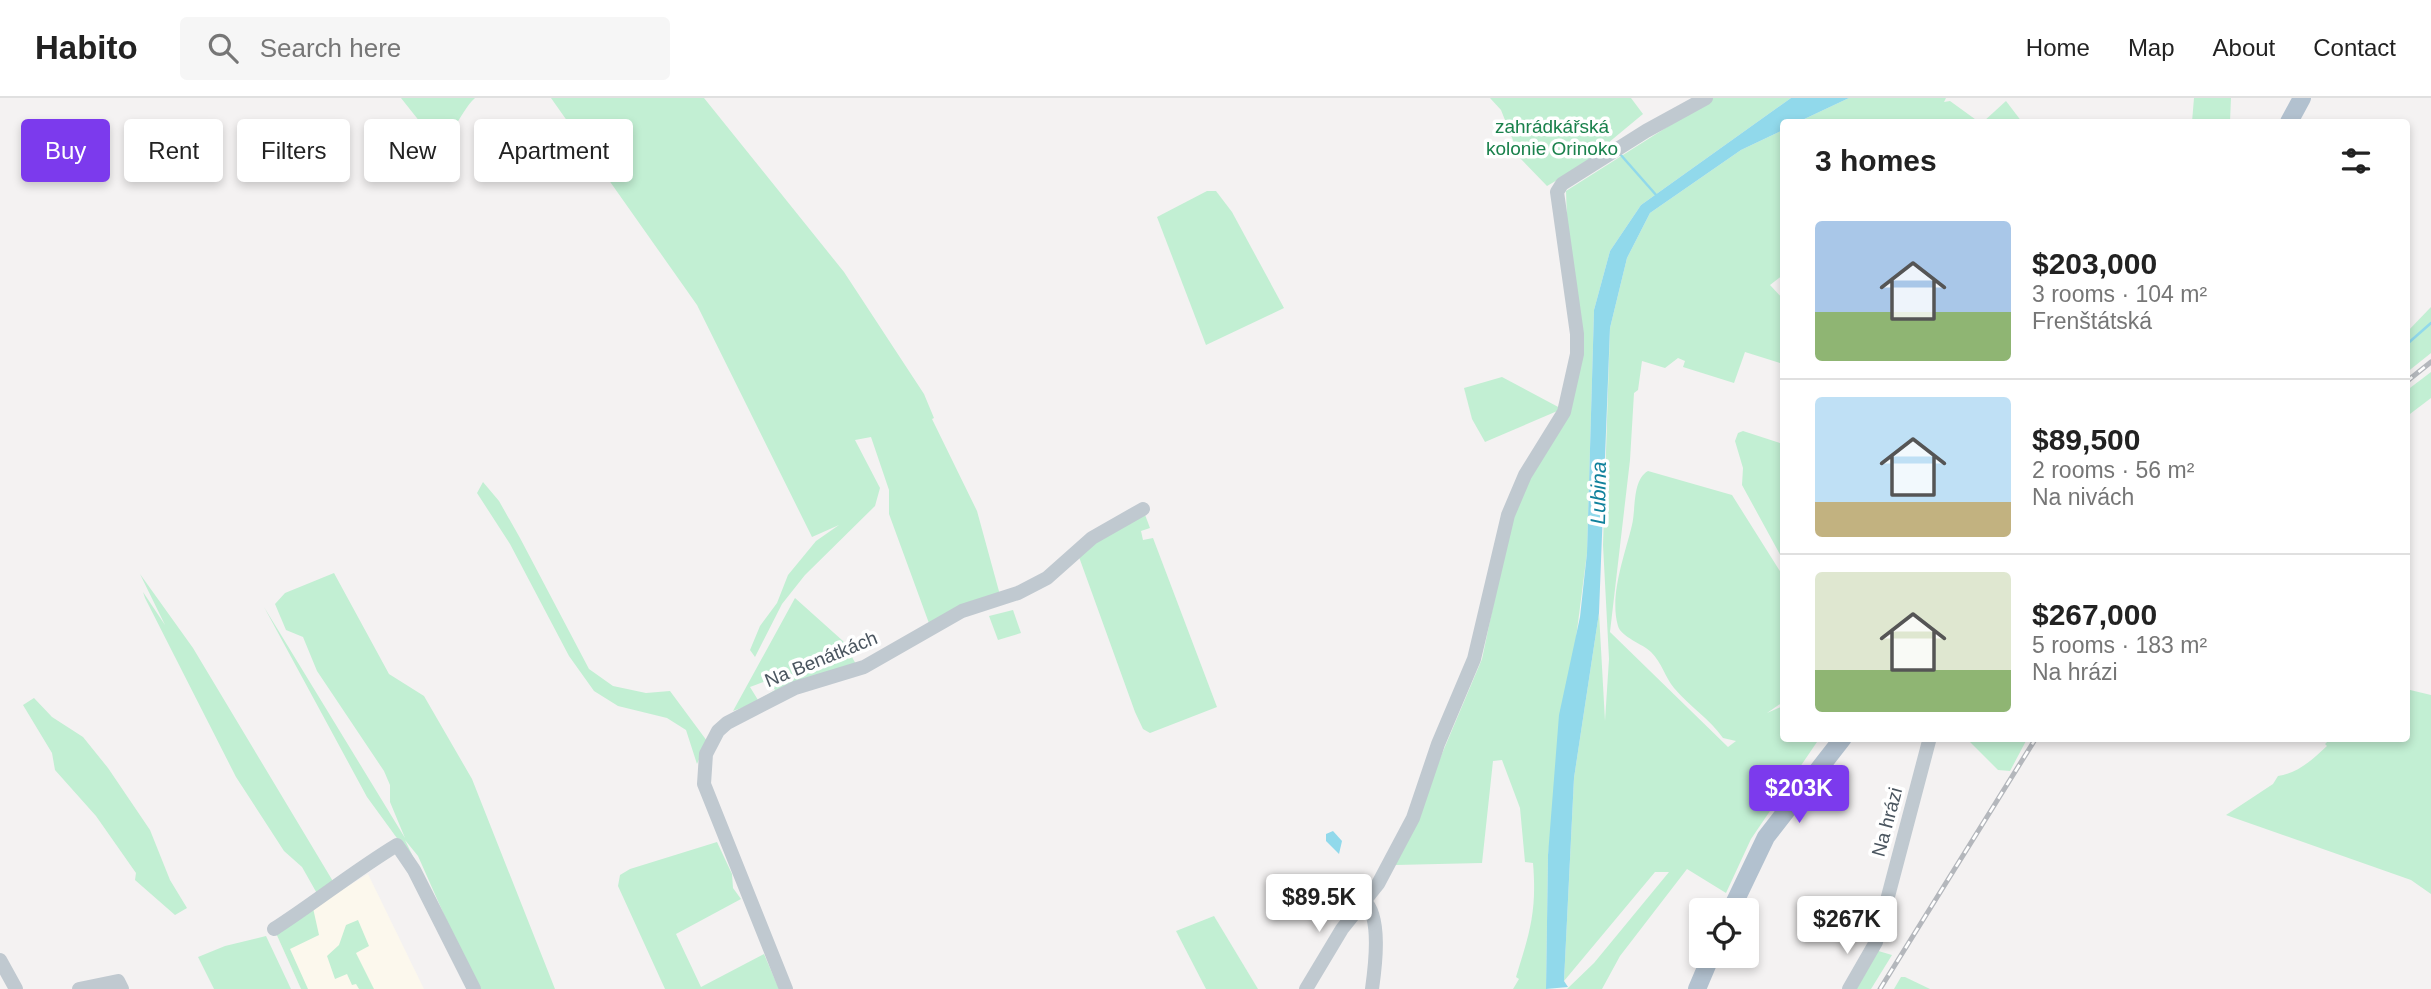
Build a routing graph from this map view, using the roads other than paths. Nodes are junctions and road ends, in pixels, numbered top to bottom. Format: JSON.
{"nodes":[{"id":1,"x":1706,"y":98,"type":"edge"},
{"id":2,"x":2302,"y":98,"type":"edge"},
{"id":3,"x":2291,"y":119,"type":"edge"},
{"id":4,"x":1143,"y":509,"type":"dead end"},
{"id":5,"x":1840,"y":742,"type":"edge"},
{"id":6,"x":1929,"y":742,"type":"edge"},
{"id":7,"x":1737,"y":898,"type":"edge"},
{"id":8,"x":1364,"y":901,"type":"junction"},
{"id":9,"x":274,"y":929,"type":"dead end"},
{"id":10,"x":0,"y":960,"type":"edge"},
{"id":11,"x":1707,"y":968,"type":"edge"},
{"id":12,"x":16,"y":989,"type":"edge"},
{"id":13,"x":79,"y":989,"type":"edge"},
{"id":14,"x":122,"y":989,"type":"edge"},
{"id":15,"x":474,"y":989,"type":"edge"},
{"id":16,"x":786,"y":989,"type":"edge"},
{"id":17,"x":1306,"y":989,"type":"edge"},
{"id":18,"x":1372,"y":989,"type":"edge"},
{"id":19,"x":1697,"y":989,"type":"edge"},
{"id":20,"x":1849,"y":989,"type":"edge"}],
"edges":[{"from":1,"to":8,"type":"street"},
{"from":2,"to":3,"type":"main road"},
{"from":4,"to":16,"type":"street","name":"Na Benátkách"},
{"from":5,"to":7,"type":"main road"},
{"from":6,"to":20,"type":"street","name":"Na hrázi"},
{"from":8,"to":17,"type":"street"},
{"from":8,"to":18,"type":"street"},
{"from":9,"to":15,"type":"street"},
{"from":10,"to":12,"type":"street"},
{"from":11,"to":19,"type":"main road"},
{"from":13,"to":14,"type":"street"}]}
